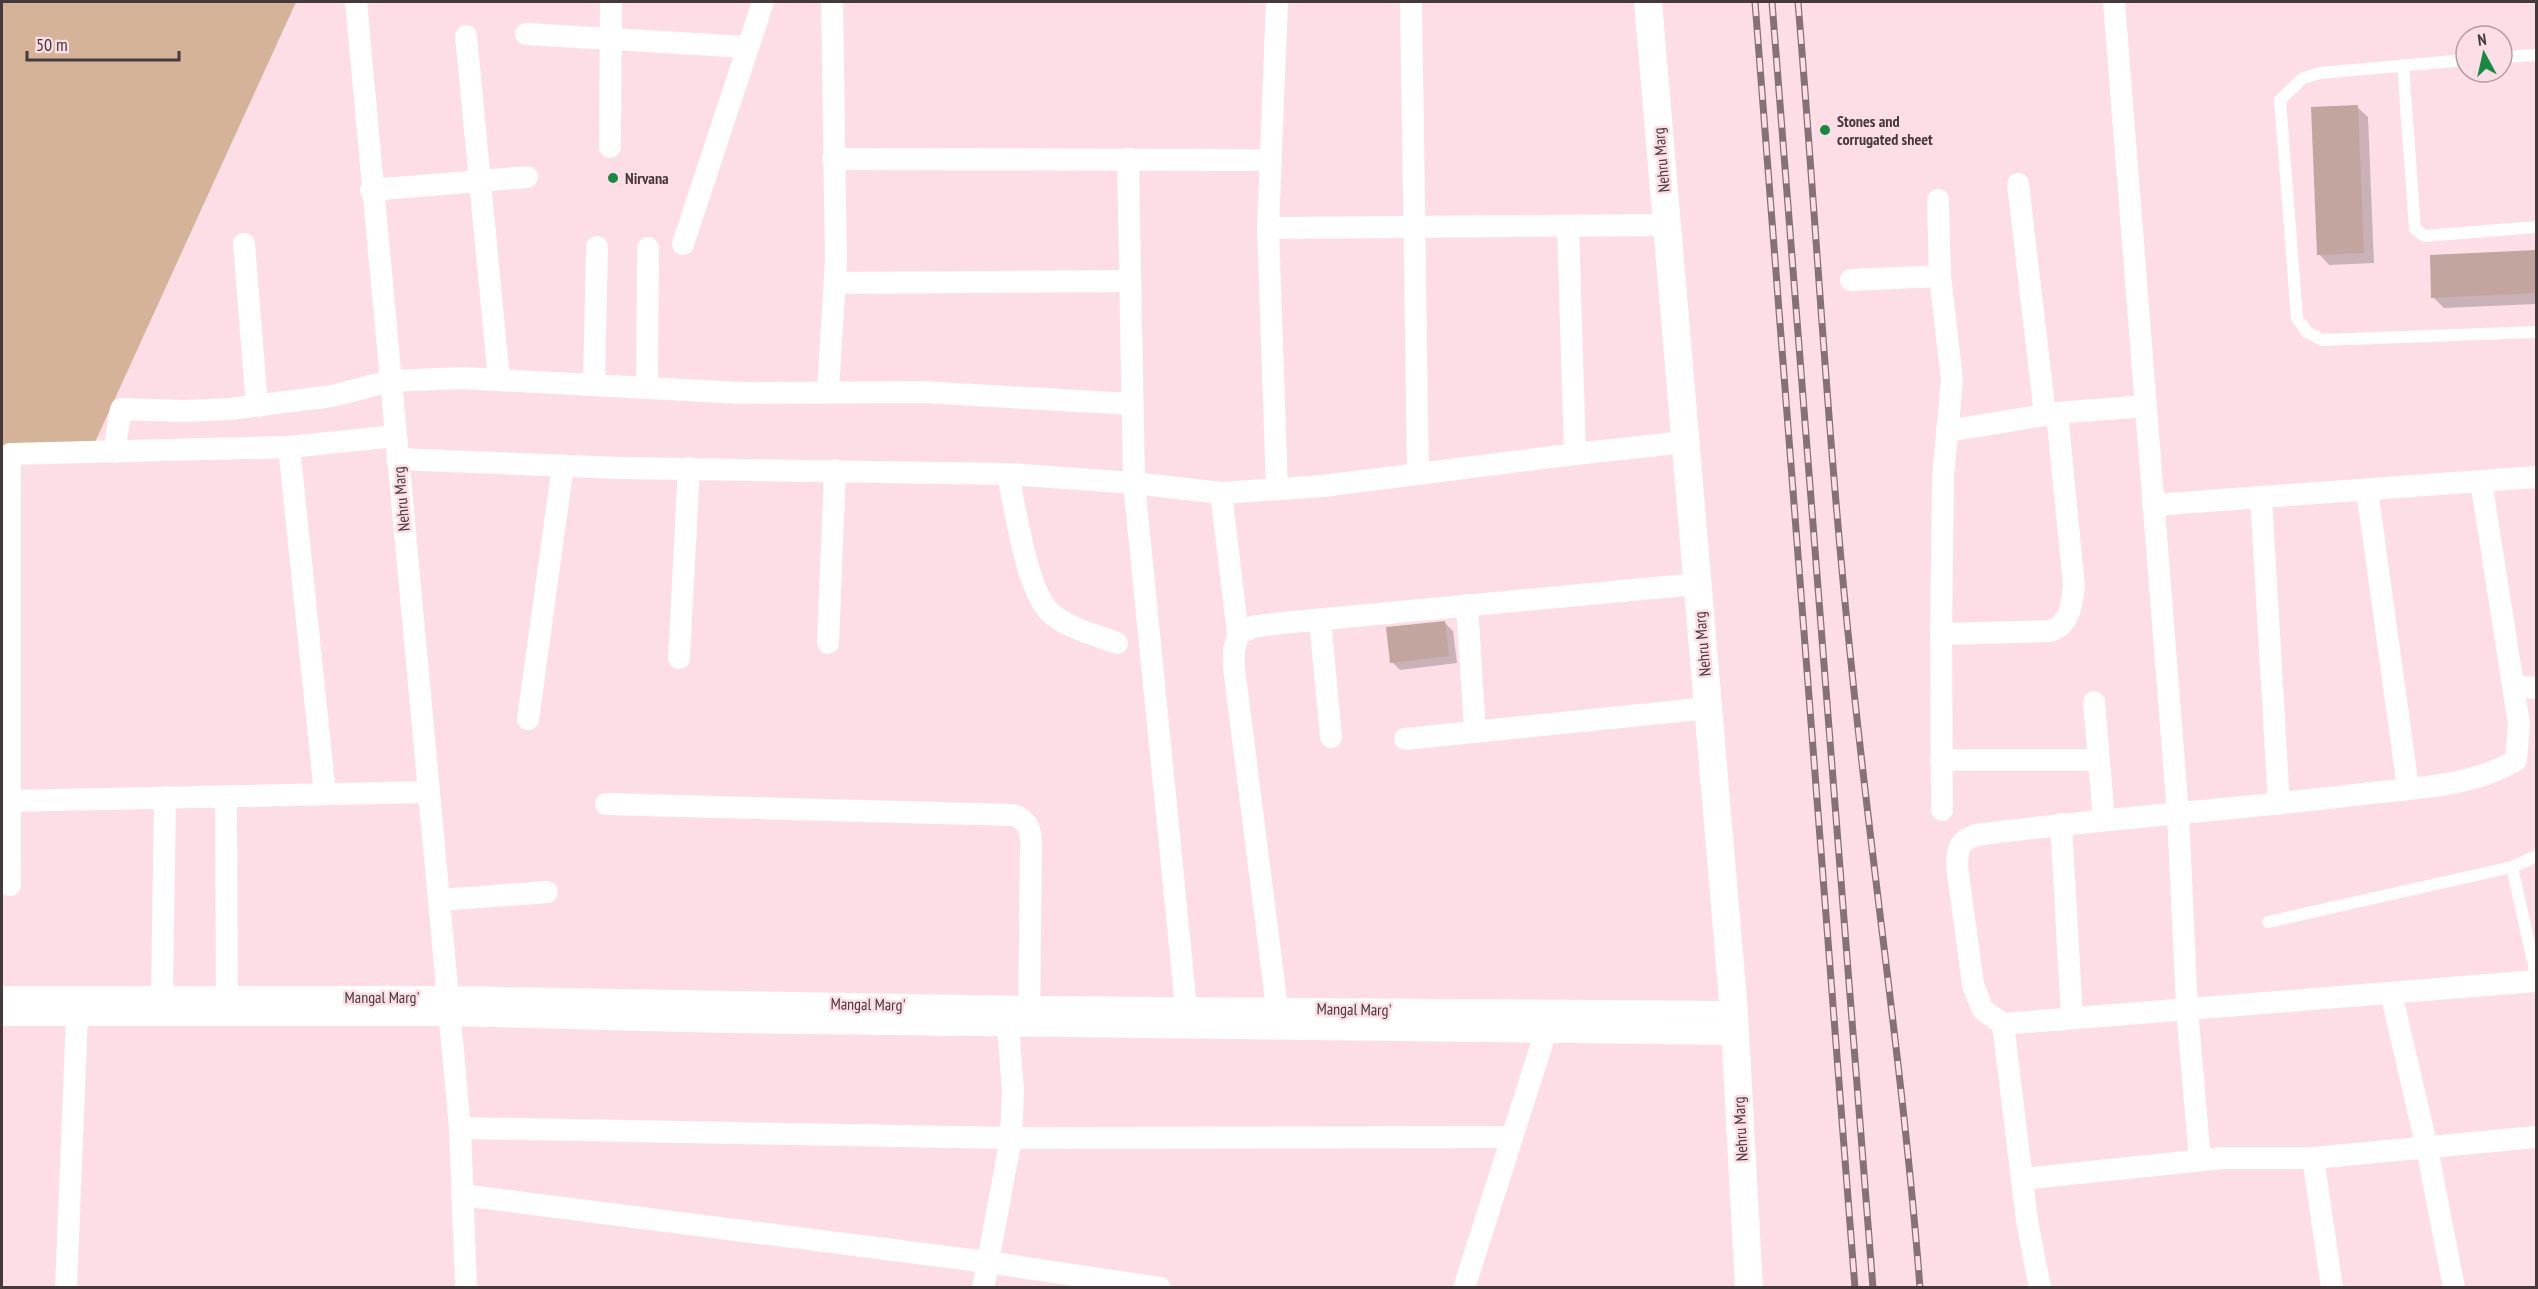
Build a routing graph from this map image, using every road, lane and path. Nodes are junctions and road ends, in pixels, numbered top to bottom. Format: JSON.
{"nodes":[{"id":1,"x":356,"y":2,"type":"edge"},
{"id":2,"x":611,"y":2,"type":"edge"},
{"id":3,"x":763,"y":2,"type":"edge"},
{"id":4,"x":832,"y":2,"type":"edge"},
{"id":5,"x":1277,"y":2,"type":"edge"},
{"id":6,"x":1411,"y":2,"type":"edge"},
{"id":7,"x":1648,"y":2,"type":"edge"},
{"id":8,"x":2114,"y":2,"type":"edge"},
{"id":9,"x":526,"y":34,"type":"dead end"},
{"id":10,"x":466,"y":36,"type":"dead end"},
{"id":11,"x":610,"y":40,"type":"junction"},
{"id":12,"x":747,"y":47,"type":"junction"},
{"id":13,"x":2536,"y":55,"type":"edge"},
{"id":14,"x":2514,"y":56,"type":"edge"},
{"id":15,"x":2454,"y":61,"type":"edge"},
{"id":16,"x":2403,"y":65,"type":"junction"},
{"id":17,"x":610,"y":147,"type":"dead end"},
{"id":18,"x":833,"y":159,"type":"junction"},
{"id":19,"x":1128,"y":159,"type":"junction"},
{"id":20,"x":1271,"y":160,"type":"junction"},
{"id":21,"x":527,"y":177,"type":"dead end"},
{"id":22,"x":480,"y":181,"type":"junction"},
{"id":23,"x":2018,"y":184,"type":"dead end"},
{"id":24,"x":371,"y":190,"type":"junction"},
{"id":25,"x":1938,"y":200,"type":"dead end"},
{"id":26,"x":1667,"y":225,"type":"junction"},
{"id":27,"x":1414,"y":226,"type":"junction"},
{"id":28,"x":1568,"y":226,"type":"junction"},
{"id":29,"x":2536,"y":227,"type":"edge"},
{"id":30,"x":1268,"y":228,"type":"junction"},
{"id":31,"x":244,"y":244,"type":"dead end"},
{"id":32,"x":683,"y":244,"type":"dead end"},
{"id":33,"x":597,"y":247,"type":"dead end"},
{"id":34,"x":648,"y":248,"type":"dead end"},
{"id":35,"x":1940,"y":276,"type":"junction"},
{"id":36,"x":1851,"y":280,"type":"dead end"},
{"id":37,"x":1130,"y":281,"type":"junction"},
{"id":38,"x":835,"y":284,"type":"junction"},
{"id":39,"x":2536,"y":332,"type":"edge"},
{"id":40,"x":499,"y":380,"type":"junction"},
{"id":41,"x":390,"y":381,"type":"junction"},
{"id":42,"x":594,"y":385,"type":"junction"},
{"id":43,"x":647,"y":388,"type":"junction"},
{"id":44,"x":828,"y":391,"type":"junction"},
{"id":45,"x":1132,"y":404,"type":"junction"},
{"id":46,"x":257,"y":406,"type":"junction"},
{"id":47,"x":2145,"y":406,"type":"junction"},
{"id":48,"x":2051,"y":414,"type":"junction"},
{"id":49,"x":1947,"y":431,"type":"junction"},
{"id":50,"x":395,"y":436,"type":"junction"},
{"id":51,"x":1685,"y":442,"type":"junction"},
{"id":52,"x":289,"y":447,"type":"junction"},
{"id":53,"x":114,"y":452,"type":"junction"},
{"id":54,"x":1575,"y":454,"type":"junction"},
{"id":55,"x":397,"y":459,"type":"junction"},
{"id":56,"x":563,"y":465,"type":"junction"},
{"id":57,"x":690,"y":468,"type":"junction"},
{"id":58,"x":835,"y":470,"type":"junction"},
{"id":59,"x":1008,"y":474,"type":"junction"},
{"id":60,"x":1418,"y":474,"type":"junction"},
{"id":61,"x":2536,"y":477,"type":"edge"},
{"id":62,"x":2481,"y":481,"type":"junction"},
{"id":63,"x":1134,"y":483,"type":"junction"},
{"id":64,"x":1277,"y":489,"type":"junction"},
{"id":65,"x":2367,"y":490,"type":"junction"},
{"id":66,"x":1221,"y":493,"type":"junction"},
{"id":67,"x":2261,"y":497,"type":"junction"},
{"id":68,"x":2153,"y":506,"type":"junction"},
{"id":69,"x":1696,"y":584,"type":"junction"},
{"id":70,"x":1467,"y":605,"type":"junction"},
{"id":71,"x":1320,"y":620,"type":"junction"},
{"id":72,"x":1941,"y":633,"type":"junction"},
{"id":73,"x":1238,"y":635,"type":"junction"},
{"id":74,"x":828,"y":643,"type":"dead end"},
{"id":75,"x":1117,"y":643,"type":"dead end"},
{"id":76,"x":679,"y":658,"type":"dead end"},
{"id":77,"x":2513,"y":686,"type":"junction"},
{"id":78,"x":2536,"y":688,"type":"edge"},
{"id":79,"x":2094,"y":702,"type":"dead end"},
{"id":80,"x":1708,"y":708,"type":"junction"},
{"id":81,"x":528,"y":719,"type":"dead end"},
{"id":82,"x":5,"y":725,"type":"edge"},
{"id":83,"x":1475,"y":732,"type":"junction"},
{"id":84,"x":1331,"y":737,"type":"dead end"},
{"id":85,"x":1405,"y":739,"type":"dead end"},
{"id":86,"x":1941,"y":760,"type":"junction"},
{"id":87,"x":2097,"y":760,"type":"junction"},
{"id":88,"x":2408,"y":788,"type":"junction"},
{"id":89,"x":429,"y":792,"type":"junction"},
{"id":90,"x":325,"y":794,"type":"junction"},
{"id":91,"x":226,"y":796,"type":"junction"},
{"id":92,"x":165,"y":797,"type":"junction"},
{"id":93,"x":8,"y":801,"type":"junction"},
{"id":94,"x":606,"y":804,"type":"dead end"},
{"id":95,"x":2279,"y":804,"type":"junction"},
{"id":96,"x":1942,"y":810,"type":"dead end"},
{"id":97,"x":2178,"y":814,"type":"junction"},
{"id":98,"x":2103,"y":820,"type":"junction"},
{"id":99,"x":2061,"y":824,"type":"junction"},
{"id":100,"x":2536,"y":856,"type":"edge"},
{"id":101,"x":2512,"y":867,"type":"junction"},
{"id":102,"x":10,"y":885,"type":"dead end"},
{"id":103,"x":547,"y":892,"type":"dead end"},
{"id":104,"x":439,"y":900,"type":"junction"},
{"id":105,"x":2268,"y":922,"type":"dead end"},
{"id":106,"x":2536,"y":975,"type":"edge"},
{"id":107,"x":2536,"y":981,"type":"edge"},
{"id":108,"x":2391,"y":993,"type":"junction"},
{"id":109,"x":2,"y":997,"type":"edge"},
{"id":110,"x":162,"y":997,"type":"junction"},
{"id":111,"x":226,"y":997,"type":"junction"},
{"id":112,"x":449,"y":1006,"type":"junction"},
{"id":113,"x":1186,"y":1007,"type":"junction"},
{"id":114,"x":1277,"y":1008,"type":"junction"},
{"id":115,"x":2187,"y":1009,"type":"junction"},
{"id":116,"x":2,"y":1016,"type":"edge"},
{"id":117,"x":77,"y":1016,"type":"junction"},
{"id":118,"x":1018,"y":1016,"type":"junction"},
{"id":119,"x":2072,"y":1018,"type":"junction"},
{"id":120,"x":1735,"y":1023,"type":"junction"},
{"id":121,"x":2003,"y":1024,"type":"junction"},
{"id":122,"x":1546,"y":1031,"type":"junction"},
{"id":123,"x":460,"y":1128,"type":"junction"},
{"id":124,"x":1511,"y":1137,"type":"junction"},
{"id":125,"x":2536,"y":1137,"type":"edge"},
{"id":126,"x":1011,"y":1138,"type":"junction"},
{"id":127,"x":2427,"y":1148,"type":"junction"},
{"id":128,"x":2313,"y":1158,"type":"junction"},
{"id":129,"x":2200,"y":1160,"type":"junction"},
{"id":130,"x":2022,"y":1179,"type":"junction"},
{"id":131,"x":462,"y":1195,"type":"junction"},
{"id":132,"x":987,"y":1262,"type":"junction"},
{"id":133,"x":66,"y":1287,"type":"edge"},
{"id":134,"x":466,"y":1287,"type":"edge"},
{"id":135,"x":982,"y":1287,"type":"edge"},
{"id":136,"x":1160,"y":1287,"type":"edge"},
{"id":137,"x":1464,"y":1287,"type":"edge"},
{"id":138,"x":1749,"y":1287,"type":"edge"},
{"id":139,"x":2040,"y":1287,"type":"edge"},
{"id":140,"x":2332,"y":1287,"type":"edge"},
{"id":141,"x":2454,"y":1287,"type":"edge"}],
"edges":[{"from":1,"to":24,"type":"street","name":"Nehru Marg"},
{"from":2,"to":11,"type":"street"},
{"from":3,"to":12,"type":"street"},
{"from":4,"to":18,"type":"street"},
{"from":5,"to":20,"type":"street"},
{"from":6,"to":27,"type":"street"},
{"from":7,"to":26,"type":"street","name":"Nehru Marg"},
{"from":8,"to":47,"type":"street"},
{"from":9,"to":11,"type":"street"},
{"from":10,"to":22,"type":"street"},
{"from":11,"to":12,"type":"street"},
{"from":11,"to":17,"type":"street"},
{"from":12,"to":32,"type":"street"},
{"from":13,"to":14,"type":"lane"},
{"from":15,"to":16,"type":"lane"},
{"from":16,"to":29,"type":"lane"},
{"from":16,"to":39,"type":"lane"},
{"from":18,"to":19,"type":"street"},
{"from":18,"to":38,"type":"street"},
{"from":19,"to":20,"type":"street"},
{"from":19,"to":37,"type":"street"},
{"from":20,"to":30,"type":"street"},
{"from":21,"to":22,"type":"street"},
{"from":22,"to":24,"type":"street"},
{"from":22,"to":40,"type":"street"},
{"from":23,"to":48,"type":"street"},
{"from":24,"to":41,"type":"street","name":"Nehru Marg"},
{"from":25,"to":35,"type":"street"},
{"from":26,"to":28,"type":"street"},
{"from":26,"to":51,"type":"street","name":"Nehru Marg"},
{"from":27,"to":28,"type":"street"},
{"from":27,"to":30,"type":"street"},
{"from":27,"to":60,"type":"street"},
{"from":28,"to":54,"type":"street"},
{"from":30,"to":64,"type":"street"},
{"from":31,"to":46,"type":"street"},
{"from":33,"to":42,"type":"street"},
{"from":34,"to":43,"type":"street"},
{"from":35,"to":36,"type":"street"},
{"from":35,"to":49,"type":"street"},
{"from":37,"to":38,"type":"street"},
{"from":37,"to":45,"type":"street"},
{"from":38,"to":44,"type":"street"},
{"from":40,"to":41,"type":"street"},
{"from":40,"to":42,"type":"street"},
{"from":41,"to":46,"type":"street"},
{"from":41,"to":50,"type":"street","name":"Nehru Marg"},
{"from":42,"to":43,"type":"street"},
{"from":43,"to":44,"type":"street"},
{"from":44,"to":45,"type":"street"},
{"from":45,"to":63,"type":"street"},
{"from":46,"to":53,"type":"street"},
{"from":47,"to":48,"type":"street"},
{"from":47,"to":68,"type":"street"},
{"from":48,"to":49,"type":"street"},
{"from":48,"to":72,"type":"street"},
{"from":49,"to":72,"type":"street"},
{"from":50,"to":52,"type":"street"},
{"from":50,"to":55,"type":"street","name":"Nehru Marg"},
{"from":51,"to":54,"type":"street"},
{"from":51,"to":69,"type":"street","name":"Nehru Marg"},
{"from":52,"to":53,"type":"street"},
{"from":52,"to":90,"type":"street"},
{"from":53,"to":82,"type":"street"},
{"from":54,"to":60,"type":"street"},
{"from":55,"to":56,"type":"street"},
{"from":55,"to":89,"type":"street","name":"Nehru Marg"},
{"from":56,"to":57,"type":"street"},
{"from":56,"to":81,"type":"street"},
{"from":57,"to":58,"type":"street"},
{"from":57,"to":76,"type":"street"},
{"from":58,"to":59,"type":"street"},
{"from":58,"to":74,"type":"street"},
{"from":59,"to":63,"type":"street"},
{"from":59,"to":75,"type":"street"},
{"from":60,"to":64,"type":"street"},
{"from":61,"to":62,"type":"street"},
{"from":62,"to":65,"type":"street"},
{"from":62,"to":77,"type":"street"},
{"from":63,"to":66,"type":"street"},
{"from":63,"to":113,"type":"street"},
{"from":64,"to":66,"type":"street"},
{"from":65,"to":67,"type":"street"},
{"from":65,"to":88,"type":"street"},
{"from":66,"to":73,"type":"street"},
{"from":67,"to":68,"type":"street"},
{"from":67,"to":95,"type":"street"},
{"from":68,"to":97,"type":"street"},
{"from":69,"to":70,"type":"street"},
{"from":69,"to":80,"type":"street","name":"Nehru Marg"},
{"from":70,"to":71,"type":"street"},
{"from":70,"to":83,"type":"street"},
{"from":71,"to":73,"type":"street"},
{"from":71,"to":84,"type":"street"},
{"from":72,"to":86,"type":"street"},
{"from":73,"to":114,"type":"street"},
{"from":77,"to":78,"type":"street"},
{"from":77,"to":88,"type":"street"},
{"from":79,"to":87,"type":"street"},
{"from":80,"to":83,"type":"street"},
{"from":80,"to":120,"type":"street","name":"Nehru Marg"},
{"from":82,"to":93,"type":"street"},
{"from":83,"to":85,"type":"street"},
{"from":86,"to":87,"type":"street"},
{"from":86,"to":96,"type":"street"},
{"from":87,"to":98,"type":"street"},
{"from":88,"to":95,"type":"street"},
{"from":89,"to":90,"type":"street"},
{"from":89,"to":104,"type":"street","name":"Nehru Marg"},
{"from":90,"to":91,"type":"street"},
{"from":91,"to":92,"type":"street"},
{"from":91,"to":111,"type":"street"},
{"from":92,"to":93,"type":"street"},
{"from":92,"to":110,"type":"street"},
{"from":93,"to":102,"type":"street"},
{"from":94,"to":118,"type":"street"},
{"from":95,"to":97,"type":"street"},
{"from":97,"to":98,"type":"street"},
{"from":97,"to":115,"type":"street"},
{"from":98,"to":99,"type":"street"},
{"from":99,"to":119,"type":"street"},
{"from":99,"to":121,"type":"street"},
{"from":100,"to":101,"type":"lane"},
{"from":101,"to":105,"type":"lane"},
{"from":101,"to":106,"type":"lane"},
{"from":103,"to":104,"type":"street"},
{"from":104,"to":112,"type":"street","name":"Nehru Marg"},
{"from":107,"to":108,"type":"street"},
{"from":108,"to":115,"type":"street"},
{"from":108,"to":127,"type":"street"},
{"from":109,"to":110,"type":"street","name":"Mangal Marg'"},
{"from":110,"to":111,"type":"street","name":"Mangal Marg'"},
{"from":111,"to":112,"type":"street","name":"Mangal Marg'"},
{"from":112,"to":117,"type":"street"},
{"from":112,"to":118,"type":"street","name":"Mangal Marg'"},
{"from":112,"to":123,"type":"street","name":"Nehru Marg"},
{"from":113,"to":114,"type":"street","name":"Mangal Marg'"},
{"from":113,"to":118,"type":"street","name":"Mangal Marg'"},
{"from":114,"to":120,"type":"street","name":"Mangal Marg'"},
{"from":115,"to":119,"type":"street"},
{"from":115,"to":129,"type":"street"},
{"from":116,"to":117,"type":"street"},
{"from":117,"to":133,"type":"street"},
{"from":118,"to":122,"type":"street"},
{"from":118,"to":126,"type":"street"},
{"from":119,"to":121,"type":"street"},
{"from":120,"to":122,"type":"street"},
{"from":120,"to":138,"type":"street","name":"Nehru Marg"},
{"from":121,"to":130,"type":"street"},
{"from":122,"to":124,"type":"street"},
{"from":123,"to":126,"type":"street"},
{"from":123,"to":131,"type":"street","name":"Nehru Marg"},
{"from":124,"to":126,"type":"street"},
{"from":124,"to":137,"type":"street"},
{"from":125,"to":127,"type":"street"},
{"from":126,"to":132,"type":"street"},
{"from":127,"to":128,"type":"street"},
{"from":127,"to":141,"type":"street"},
{"from":128,"to":129,"type":"street"},
{"from":128,"to":140,"type":"street"},
{"from":129,"to":130,"type":"street"},
{"from":130,"to":139,"type":"street"},
{"from":131,"to":132,"type":"street"},
{"from":131,"to":134,"type":"street","name":"Nehru Marg"},
{"from":132,"to":135,"type":"street"},
{"from":132,"to":136,"type":"street"}]}
